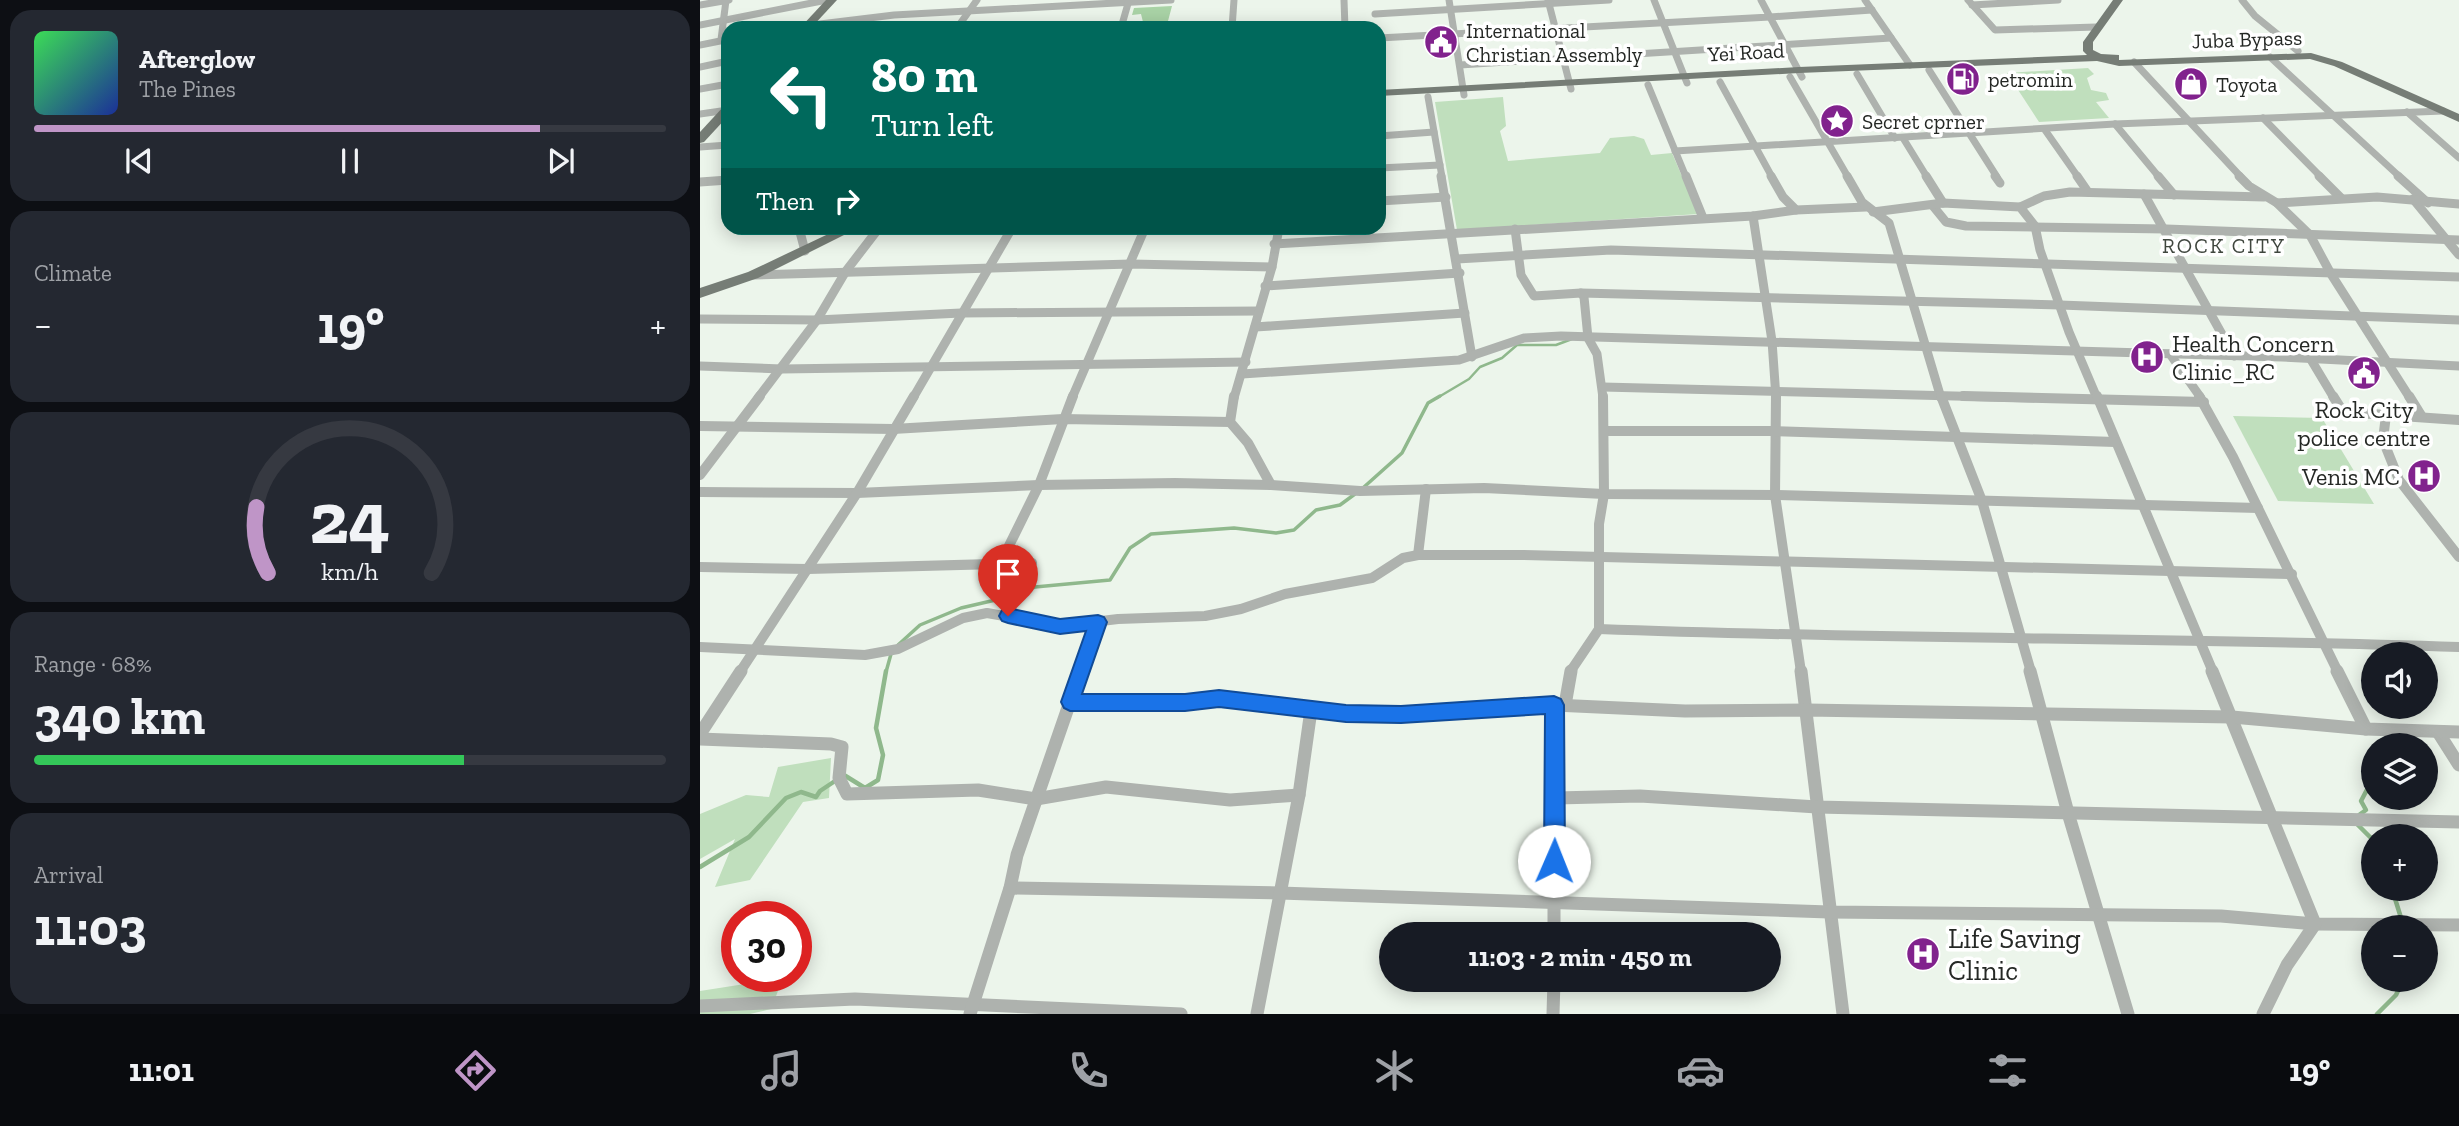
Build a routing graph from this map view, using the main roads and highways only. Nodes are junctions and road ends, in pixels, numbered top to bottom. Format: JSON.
{"nodes":[{"id":1,"x":832,"y":0,"type":"edge"},
{"id":2,"x":2115,"y":0,"type":"edge"},
{"id":3,"x":2126,"y":0,"type":"edge"},
{"id":4,"x":812,"y":21,"type":"edge"},
{"id":5,"x":2096,"y":58,"type":"junction"},
{"id":6,"x":2114,"y":60,"type":"junction"},
{"id":7,"x":1797,"y":75,"type":"junction"},
{"id":8,"x":1685,"y":80,"type":"junction"},
{"id":9,"x":1570,"y":86,"type":"junction"},
{"id":10,"x":1463,"y":92,"type":"junction"},
{"id":11,"x":1386,"y":93,"type":"edge"},
{"id":12,"x":1386,"y":99,"type":"edge"},
{"id":13,"x":2459,"y":116,"type":"edge"},
{"id":14,"x":721,"y":117,"type":"edge"},
{"id":15,"x":700,"y":139,"type":"edge"},
{"id":16,"x":823,"y":235,"type":"edge"},
{"id":17,"x":835,"y":235,"type":"edge"},
{"id":18,"x":804,"y":248,"type":"junction"},
{"id":19,"x":700,"y":286,"type":"edge"},
{"id":20,"x":700,"y":293,"type":"edge"}],
"edges":[{"from":1,"to":4,"type":"main road"},
{"from":2,"to":5,"type":"main road"},
{"from":3,"to":6,"type":"main road"},
{"from":5,"to":6,"type":"main road","name":"Yei Road"},
{"from":5,"to":7,"type":"main road","name":"Yei Road"},
{"from":6,"to":7,"type":"main road","name":"Yei Road"},
{"from":6,"to":13,"type":"main road","name":"Juba Bypass"},
{"from":6,"to":13,"type":"main road","name":"Juba Bypass"},
{"from":7,"to":8,"type":"main road","name":"Yei Road"},
{"from":7,"to":8,"type":"main road","name":"Yei Road"},
{"from":8,"to":9,"type":"main road","name":"Yei Road"},
{"from":8,"to":9,"type":"main road","name":"Yei Road"},
{"from":9,"to":10,"type":"main road","name":"Yei Road"},
{"from":10,"to":11,"type":"main road","name":"Yei Road"},
{"from":10,"to":12,"type":"main road","name":"Yei Road"},
{"from":14,"to":15,"type":"main road"},
{"from":16,"to":18,"type":"main road"},
{"from":17,"to":18,"type":"main road"},
{"from":18,"to":19,"type":"main road"},
{"from":18,"to":20,"type":"main road"}]}
